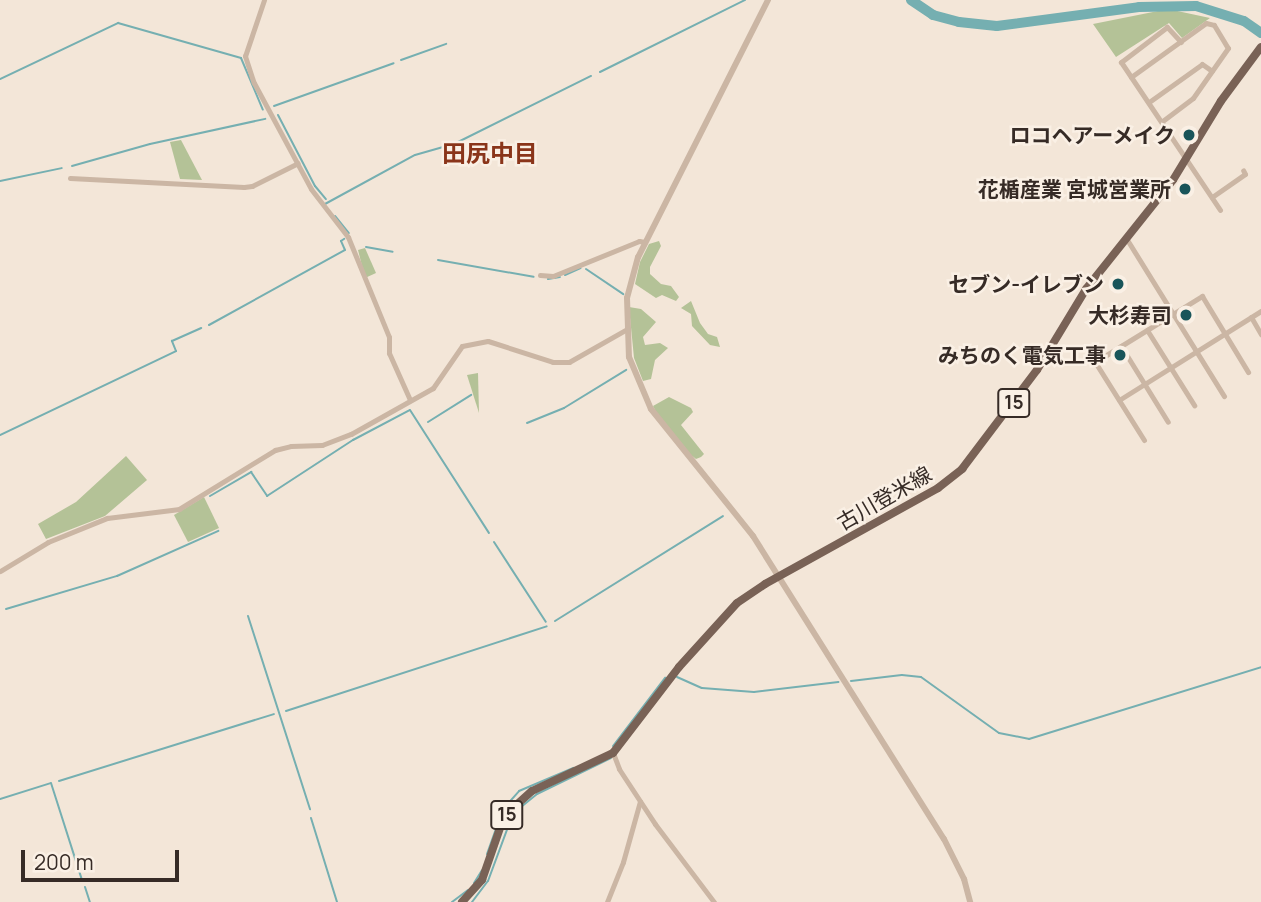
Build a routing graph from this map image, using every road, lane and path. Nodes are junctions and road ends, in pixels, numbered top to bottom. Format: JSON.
{"nodes":[{"id":1,"x":264,"y":0,"type":"edge"},
{"id":2,"x":768,"y":0,"type":"edge"},
{"id":3,"x":1181,"y":42,"type":"junction"},
{"id":4,"x":1260,"y":49,"type":"edge"},
{"id":5,"x":1212,"y":71,"type":"junction"},
{"id":6,"x":1131,"y":77,"type":"junction"},
{"id":7,"x":1149,"y":102,"type":"junction"},
{"id":8,"x":1162,"y":121,"type":"junction"},
{"id":9,"x":1187,"y":159,"type":"junction"},
{"id":10,"x":298,"y":163,"type":"junction"},
{"id":11,"x":1243,"y":170,"type":"dead end"},
{"id":12,"x":70,"y":178,"type":"dead end"},
{"id":13,"x":1212,"y":197,"type":"junction"},
{"id":14,"x":1220,"y":210,"type":"dead end"},
{"id":15,"x":1126,"y":238,"type":"junction"},
{"id":16,"x":645,"y":242,"type":"junction"},
{"id":17,"x":540,"y":275,"type":"dead end"},
{"id":18,"x":1261,"y":311,"type":"edge"},
{"id":19,"x":1174,"y":313,"type":"junction"},
{"id":20,"x":1251,"y":317,"type":"junction"},
{"id":21,"x":627,"y":328,"type":"junction"},
{"id":22,"x":1147,"y":330,"type":"junction"},
{"id":23,"x":1225,"y":334,"type":"junction"},
{"id":24,"x":1261,"y":334,"type":"edge"},
{"id":25,"x":1121,"y":346,"type":"junction"},
{"id":26,"x":1197,"y":351,"type":"junction"},
{"id":27,"x":1171,"y":368,"type":"junction"},
{"id":28,"x":1248,"y":372,"type":"dead end"},
{"id":29,"x":1145,"y":384,"type":"junction"},
{"id":30,"x":1224,"y":396,"type":"dead end"},
{"id":31,"x":410,"y":400,"type":"junction"},
{"id":32,"x":1119,"y":400,"type":"junction"},
{"id":33,"x":1194,"y":405,"type":"dead end"},
{"id":34,"x":1168,"y":422,"type":"dead end"},
{"id":35,"x":1144,"y":440,"type":"dead end"},
{"id":36,"x":0,"y":571,"type":"edge"},
{"id":37,"x":778,"y":577,"type":"junction"},
{"id":38,"x":613,"y":753,"type":"junction"},
{"id":39,"x":640,"y":801,"type":"junction"},
{"id":40,"x":462,"y":902,"type":"edge"},
{"id":41,"x":607,"y":902,"type":"edge"},
{"id":42,"x":714,"y":902,"type":"edge"},
{"id":43,"x":970,"y":902,"type":"edge"}],
"edges":[{"from":1,"to":10,"type":"street"},
{"from":2,"to":16,"type":"street"},
{"from":3,"to":5,"type":"street"},
{"from":3,"to":6,"type":"street"},
{"from":3,"to":6,"type":"street"},
{"from":4,"to":9,"type":"main road","name":"古川登米線","number":"15"},
{"from":5,"to":7,"type":"street"},
{"from":5,"to":8,"type":"street"},
{"from":6,"to":7,"type":"street"},
{"from":7,"to":8,"type":"street"},
{"from":8,"to":9,"type":"street"},
{"from":9,"to":13,"type":"street"},
{"from":9,"to":15,"type":"main road","name":"古川登米線","number":"15"},
{"from":10,"to":12,"type":"street"},
{"from":10,"to":31,"type":"street"},
{"from":11,"to":13,"type":"street"},
{"from":13,"to":14,"type":"street"},
{"from":15,"to":19,"type":"street"},
{"from":15,"to":37,"type":"main road","name":"古川登米線","number":"15"},
{"from":16,"to":17,"type":"street"},
{"from":16,"to":21,"type":"street"},
{"from":18,"to":20,"type":"street"},
{"from":19,"to":22,"type":"street"},
{"from":19,"to":23,"type":"street"},
{"from":19,"to":26,"type":"street"},
{"from":20,"to":23,"type":"street"},
{"from":20,"to":24,"type":"street"},
{"from":21,"to":31,"type":"street"},
{"from":21,"to":37,"type":"street"},
{"from":22,"to":25,"type":"street"},
{"from":22,"to":27,"type":"street"},
{"from":23,"to":26,"type":"street"},
{"from":23,"to":28,"type":"street"},
{"from":25,"to":29,"type":"street"},
{"from":25,"to":32,"type":"street"},
{"from":26,"to":27,"type":"street"},
{"from":26,"to":30,"type":"street"},
{"from":27,"to":29,"type":"street"},
{"from":27,"to":33,"type":"street"},
{"from":29,"to":32,"type":"street"},
{"from":29,"to":34,"type":"street"},
{"from":31,"to":36,"type":"street"},
{"from":32,"to":35,"type":"street"},
{"from":37,"to":38,"type":"main road","name":"古川登米線","number":"15"},
{"from":37,"to":43,"type":"street"},
{"from":38,"to":39,"type":"street"},
{"from":38,"to":40,"type":"main road","name":"古川登米線","number":"15"},
{"from":39,"to":41,"type":"street"},
{"from":39,"to":42,"type":"street"}]}
